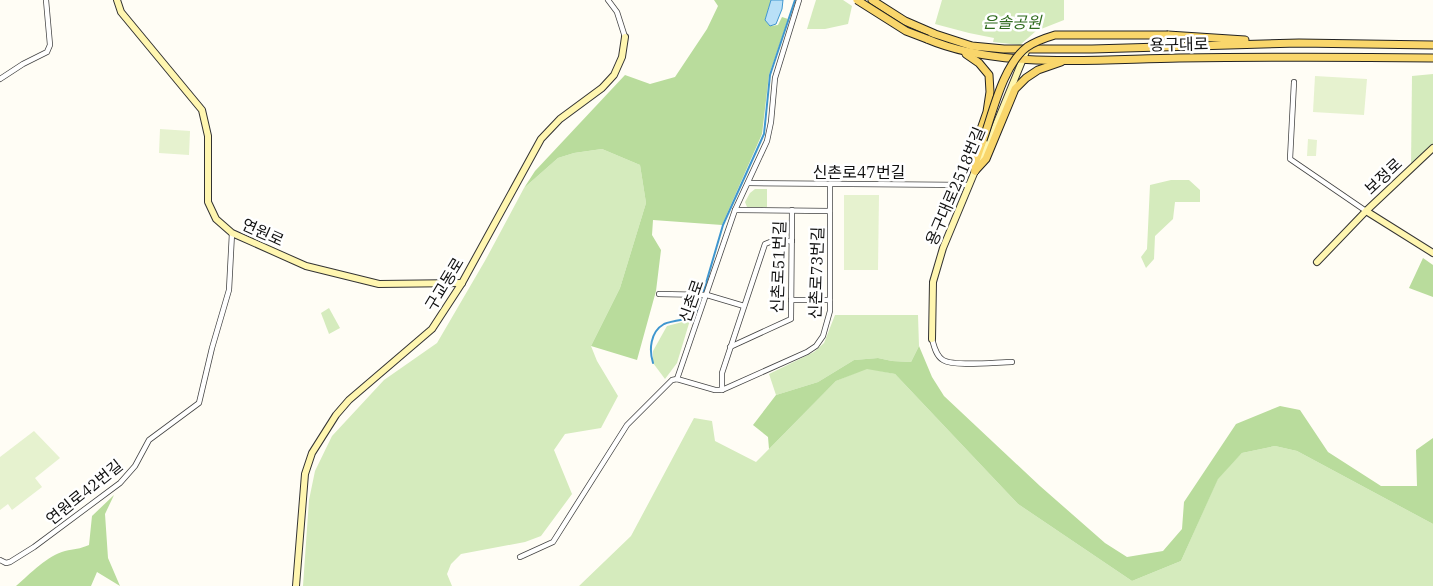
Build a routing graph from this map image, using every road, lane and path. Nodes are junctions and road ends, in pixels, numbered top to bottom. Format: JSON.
{"nodes":[{"id":1,"x":46,"y":0,"type":"edge"},
{"id":2,"x":117,"y":0,"type":"edge"},
{"id":3,"x":608,"y":0,"type":"edge"},
{"id":4,"x":799,"y":0,"type":"edge"},
{"id":5,"x":857,"y":0,"type":"edge"},
{"id":6,"x":872,"y":0,"type":"edge"},
{"id":7,"x":625,"y":37,"type":"joint"},
{"id":8,"x":1283,"y":43,"type":"junction"},
{"id":9,"x":1433,"y":45,"type":"edge"},
{"id":10,"x":991,"y":48,"type":"junction"},
{"id":11,"x":1027,"y":49,"type":"junction"},
{"id":12,"x":1092,"y":49,"type":"junction"},
{"id":13,"x":954,"y":50,"type":"junction"},
{"id":14,"x":964,"y":52,"type":"junction"},
{"id":15,"x":1433,"y":58,"type":"edge"},
{"id":16,"x":1023,"y":59,"type":"junction"},
{"id":17,"x":1050,"y":60,"type":"junction"},
{"id":18,"x":1066,"y":60,"type":"junction"},
{"id":19,"x":0,"y":79,"type":"edge"},
{"id":20,"x":1294,"y":82,"type":"dead end"},
{"id":21,"x":1433,"y":148,"type":"edge"},
{"id":22,"x":975,"y":171,"type":"junction"},
{"id":23,"x":748,"y":183,"type":"junction"},
{"id":24,"x":830,"y":184,"type":"junction"},
{"id":25,"x":970,"y":185,"type":"junction"},
{"id":26,"x":735,"y":210,"type":"junction"},
{"id":27,"x":792,"y":210,"type":"junction"},
{"id":28,"x":830,"y":211,"type":"junction"},
{"id":29,"x":1366,"y":211,"type":"junction"},
{"id":30,"x":232,"y":233,"type":"junction"},
{"id":31,"x":792,"y":240,"type":"junction"},
{"id":32,"x":1433,"y":253,"type":"edge"},
{"id":33,"x":1317,"y":262,"type":"dead end"},
{"id":34,"x":462,"y":283,"type":"junction"},
{"id":35,"x":658,"y":294,"type":"dead end"},
{"id":36,"x":707,"y":295,"type":"junction"},
{"id":37,"x":791,"y":300,"type":"junction"},
{"id":38,"x":830,"y":300,"type":"junction"},
{"id":39,"x":744,"y":306,"type":"junction"},
{"id":40,"x":932,"y":339,"type":"joint"},
{"id":41,"x":730,"y":347,"type":"junction"},
{"id":42,"x":1012,"y":362,"type":"dead end"},
{"id":43,"x":677,"y":379,"type":"junction"},
{"id":44,"x":722,"y":390,"type":"junction"},
{"id":45,"x":520,"y":557,"type":"dead end"},
{"id":46,"x":0,"y":560,"type":"edge"},
{"id":47,"x":296,"y":586,"type":"edge"}],
"edges":[{"from":1,"to":19,"type":"street"},
{"from":2,"to":30,"type":"street","name":"연원로"},
{"from":3,"to":7,"type":"street","name":"구교동로"},
{"from":4,"to":23,"type":"street","name":"신촌로"},
{"from":5,"to":13,"type":"main road","name":"용구대로","bridge":true},
{"from":6,"to":10,"type":"main road","name":"용구대로"},
{"from":7,"to":34,"type":"street","name":"구교동로"},
{"from":8,"to":9,"type":"main road","name":"용구대로"},
{"from":8,"to":12,"type":"main road","name":"용구대로"},
{"from":8,"to":22,"type":"main road","bridge":true},
{"from":10,"to":11,"type":"main road","name":"용구대로"},
{"from":10,"to":13,"type":"main road"},
{"from":11,"to":12,"type":"main road","name":"용구대로"},
{"from":11,"to":16,"type":"street","name":"용구대로2518번길"},
{"from":12,"to":17,"type":"main road"},
{"from":13,"to":14,"type":"main road","name":"용구대로"},
{"from":14,"to":16,"type":"main road","name":"용구대로"},
{"from":14,"to":22,"type":"main road"},
{"from":15,"to":18,"type":"main road","name":"용구대로"},
{"from":16,"to":17,"type":"main road","name":"용구대로"},
{"from":16,"to":22,"type":"street","name":"용구대로2518번길"},
{"from":17,"to":18,"type":"main road","name":"용구대로"},
{"from":18,"to":22,"type":"main road"},
{"from":20,"to":29,"type":"street"},
{"from":21,"to":29,"type":"street","name":"보정로"},
{"from":22,"to":25,"type":"street","name":"용구대로2518번길"},
{"from":23,"to":24,"type":"street","name":"신촌로47번길"},
{"from":23,"to":26,"type":"street","name":"신촌로"},
{"from":24,"to":25,"type":"street","name":"신촌로47번길"},
{"from":24,"to":28,"type":"street","name":"신촌로73번길"},
{"from":25,"to":40,"type":"street","name":"용구대로2518번길"},
{"from":26,"to":27,"type":"street","name":"신촌로51번길"},
{"from":26,"to":36,"type":"street","name":"신촌로"},
{"from":27,"to":28,"type":"street","name":"신촌로51번길"},
{"from":27,"to":31,"type":"street","name":"신촌로51번길"},
{"from":28,"to":38,"type":"street","name":"신촌로73번길"},
{"from":29,"to":32,"type":"street","name":"보정로"},
{"from":29,"to":33,"type":"street"},
{"from":30,"to":34,"type":"street","name":"연원로"},
{"from":30,"to":46,"type":"street","name":"연원로42번길"},
{"from":31,"to":37,"type":"street","name":"신촌로51번길"},
{"from":31,"to":39,"type":"street","name":"신촌로73번길"},
{"from":34,"to":47,"type":"street","name":"구교동로"},
{"from":35,"to":36,"type":"street"},
{"from":36,"to":39,"type":"street"},
{"from":36,"to":43,"type":"street","name":"신촌로"},
{"from":37,"to":38,"type":"street"},
{"from":37,"to":41,"type":"street","name":"신촌로51번길"},
{"from":38,"to":44,"type":"street","name":"신촌로73번길"},
{"from":39,"to":41,"type":"street","name":"신촌로73번길"},
{"from":40,"to":42,"type":"street"},
{"from":41,"to":44,"type":"street","name":"신촌로73번길"},
{"from":43,"to":44,"type":"street"},
{"from":43,"to":45,"type":"street"}]}
